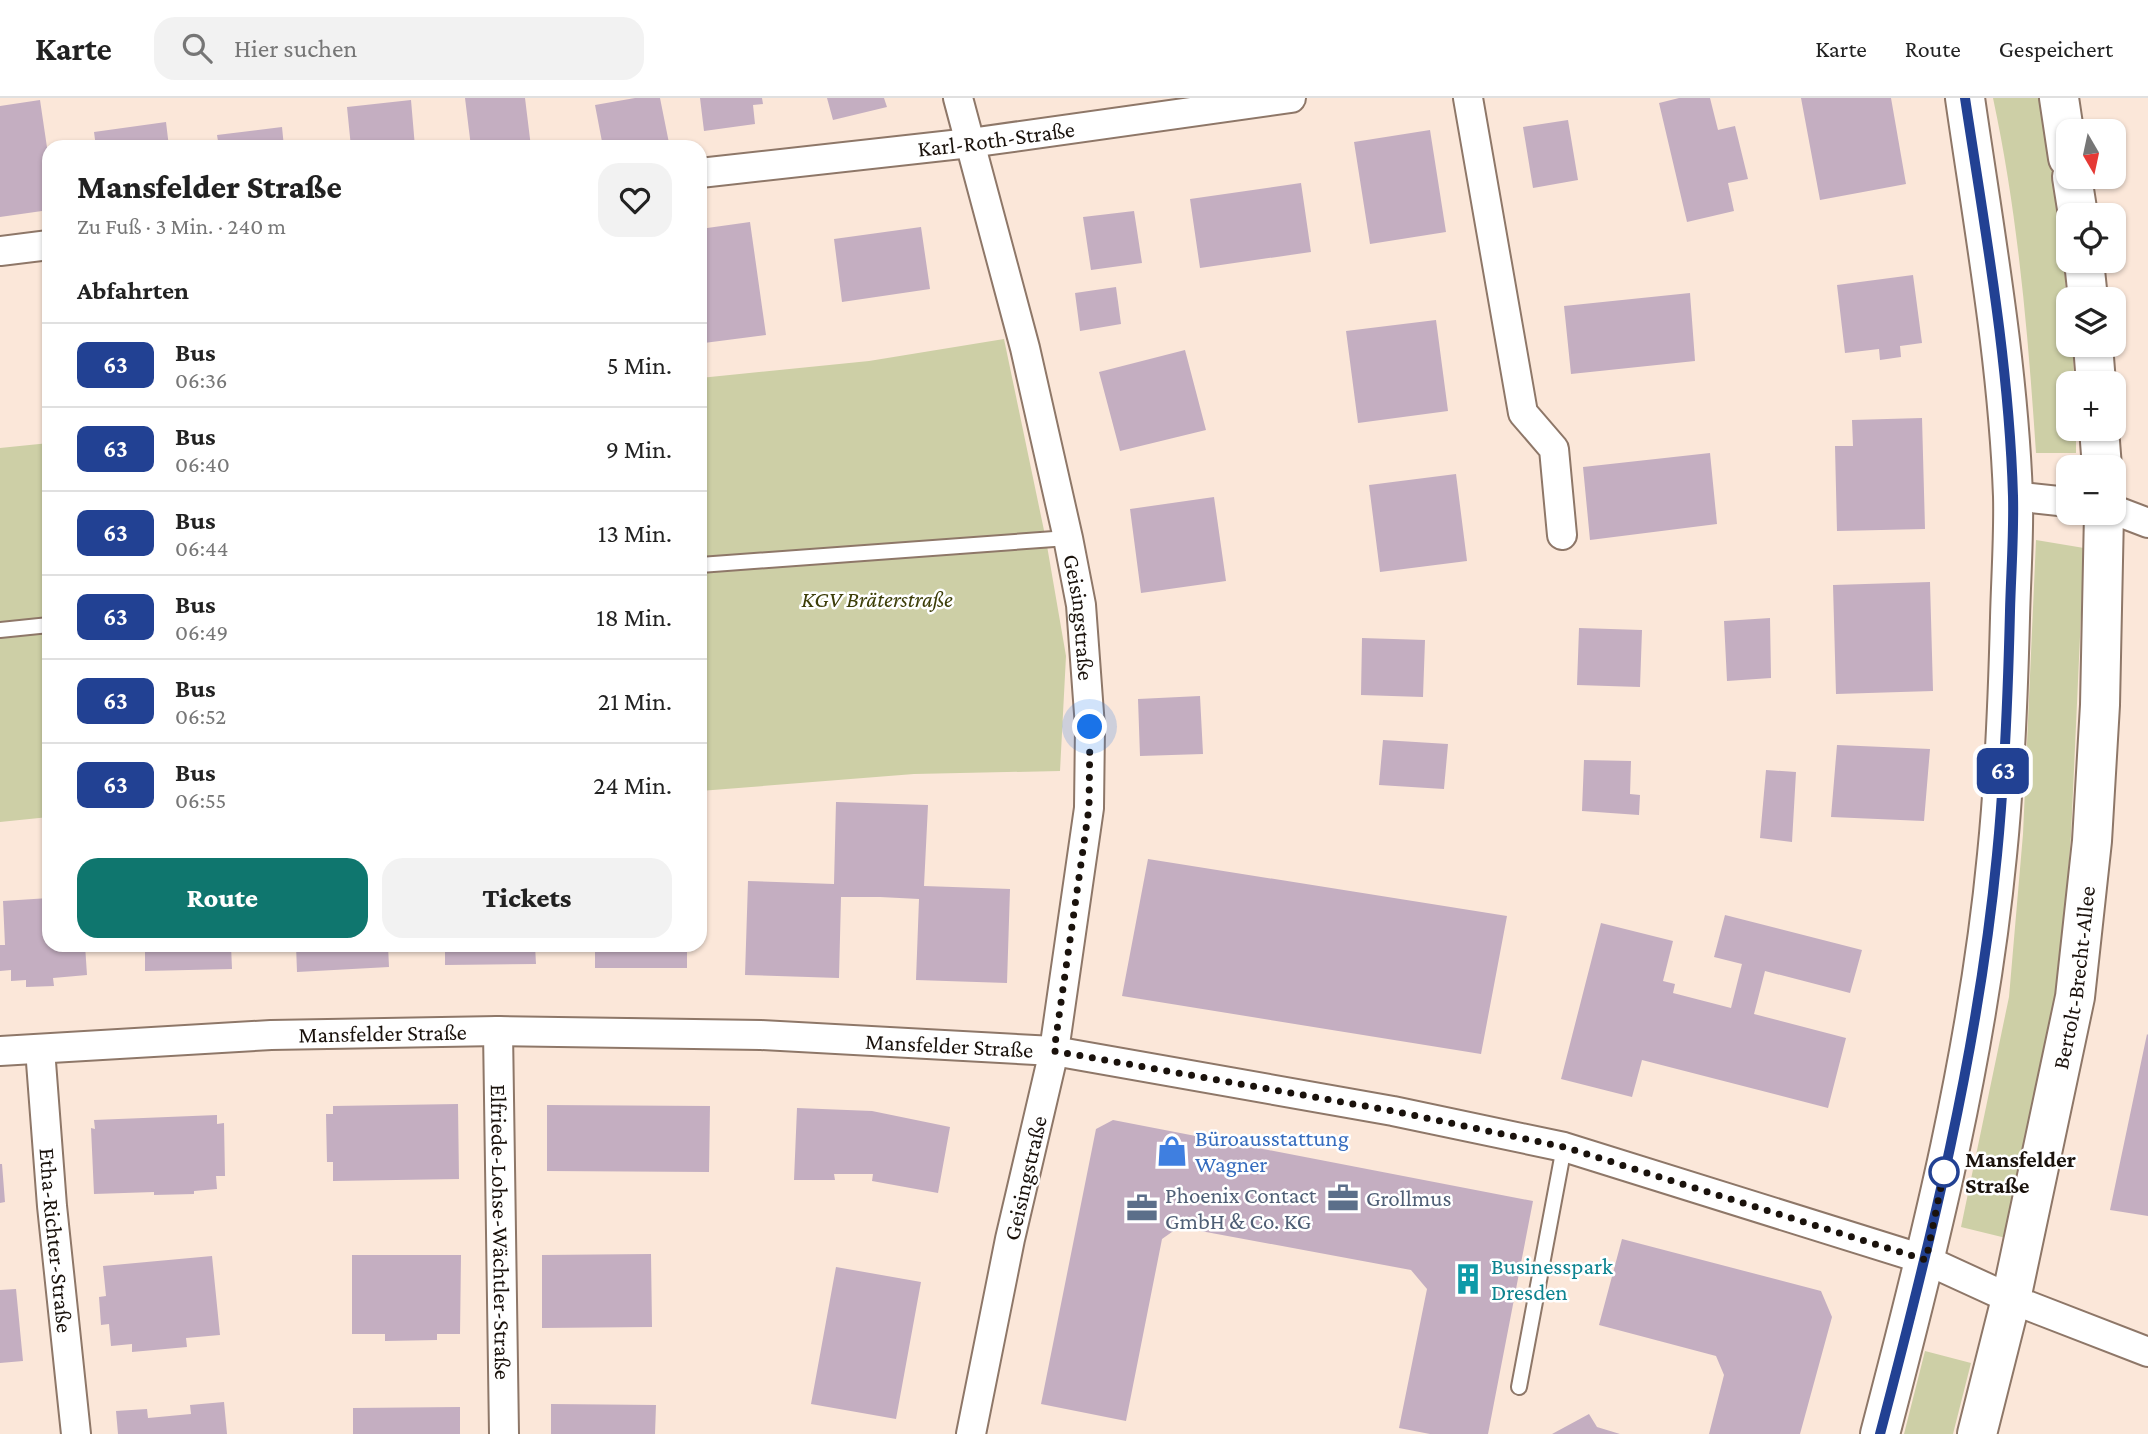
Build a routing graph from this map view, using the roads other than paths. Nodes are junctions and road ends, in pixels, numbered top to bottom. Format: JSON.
{"nodes":[{"id":1,"x":958,"y":98,"type":"edge"},
{"id":2,"x":1291,"y":98,"type":"edge"},
{"id":3,"x":1468,"y":98,"type":"edge"},
{"id":4,"x":1965,"y":98,"type":"edge"},
{"id":5,"x":2059,"y":98,"type":"edge"},
{"id":6,"x":2062,"y":119,"type":"edge"},
{"id":7,"x":970,"y":143,"type":"junction"},
{"id":8,"x":707,"y":172,"type":"edge"},
{"id":9,"x":42,"y":246,"type":"edge"},
{"id":10,"x":0,"y":251,"type":"edge"},
{"id":11,"x":2013,"y":496,"type":"junction"},
{"id":12,"x":2056,"y":501,"type":"edge"},
{"id":13,"x":2126,"y":515,"type":"edge"},
{"id":14,"x":2148,"y":523,"type":"edge"},
{"id":15,"x":2105,"y":525,"type":"edge"},
{"id":16,"x":1562,"y":535,"type":"dead end"},
{"id":17,"x":1068,"y":538,"type":"junction"},
{"id":18,"x":707,"y":564,"type":"edge"},
{"id":19,"x":42,"y":626,"type":"edge"},
{"id":20,"x":0,"y":630,"type":"edge"},
{"id":21,"x":498,"y":1031,"type":"junction"},
{"id":22,"x":40,"y":1049,"type":"junction"},
{"id":23,"x":0,"y":1051,"type":"edge"},
{"id":24,"x":1054,"y":1051,"type":"junction"},
{"id":25,"x":1564,"y":1147,"type":"junction"},
{"id":26,"x":1926,"y":1260,"type":"junction"},
{"id":27,"x":2011,"y":1299,"type":"junction"},
{"id":28,"x":2148,"y":1352,"type":"edge"},
{"id":29,"x":1519,"y":1388,"type":"dead end"},
{"id":30,"x":76,"y":1434,"type":"edge"},
{"id":31,"x":504,"y":1434,"type":"edge"},
{"id":32,"x":971,"y":1434,"type":"edge"},
{"id":33,"x":1880,"y":1434,"type":"edge"},
{"id":34,"x":1977,"y":1434,"type":"edge"}],
"edges":[{"from":1,"to":7,"type":"street","name":"Geisingstraße"},
{"from":2,"to":7,"type":"street","name":"Karl-Roth-Straße"},
{"from":3,"to":16,"type":"street"},
{"from":4,"to":11,"type":"street"},
{"from":5,"to":6,"type":"street"},
{"from":7,"to":8,"type":"street","name":"Karl-Roth-Straße"},
{"from":7,"to":17,"type":"street","name":"Geisingstraße"},
{"from":9,"to":10,"type":"street"},
{"from":11,"to":12,"type":"street"},
{"from":11,"to":26,"type":"street"},
{"from":13,"to":14,"type":"street"},
{"from":15,"to":27,"type":"street","name":"Bertolt-Brecht-Allee"},
{"from":17,"to":18,"type":"lane"},
{"from":17,"to":24,"type":"street","name":"Geisingstraße"},
{"from":19,"to":20,"type":"lane"},
{"from":21,"to":22,"type":"street","name":"Mansfelder Straße"},
{"from":21,"to":24,"type":"street","name":"Mansfelder Straße"},
{"from":21,"to":31,"type":"street","name":"Elfriede-Lohse-Wächtler-Straße"},
{"from":22,"to":23,"type":"street","name":"Mansfelder Straße"},
{"from":22,"to":30,"type":"street","name":"Etha-Richter-Straße"},
{"from":24,"to":25,"type":"street","name":"Mansfelder Straße"},
{"from":24,"to":32,"type":"street","name":"Geisingstraße"},
{"from":25,"to":26,"type":"street","name":"Mansfelder Straße"},
{"from":25,"to":29,"type":"lane"},
{"from":26,"to":27,"type":"street","name":"Mansfelder Straße"},
{"from":26,"to":33,"type":"street"},
{"from":27,"to":28,"type":"street","name":"Mansfelder Straße"},
{"from":27,"to":34,"type":"street","name":"Bertolt-Brecht-Allee"}]}
